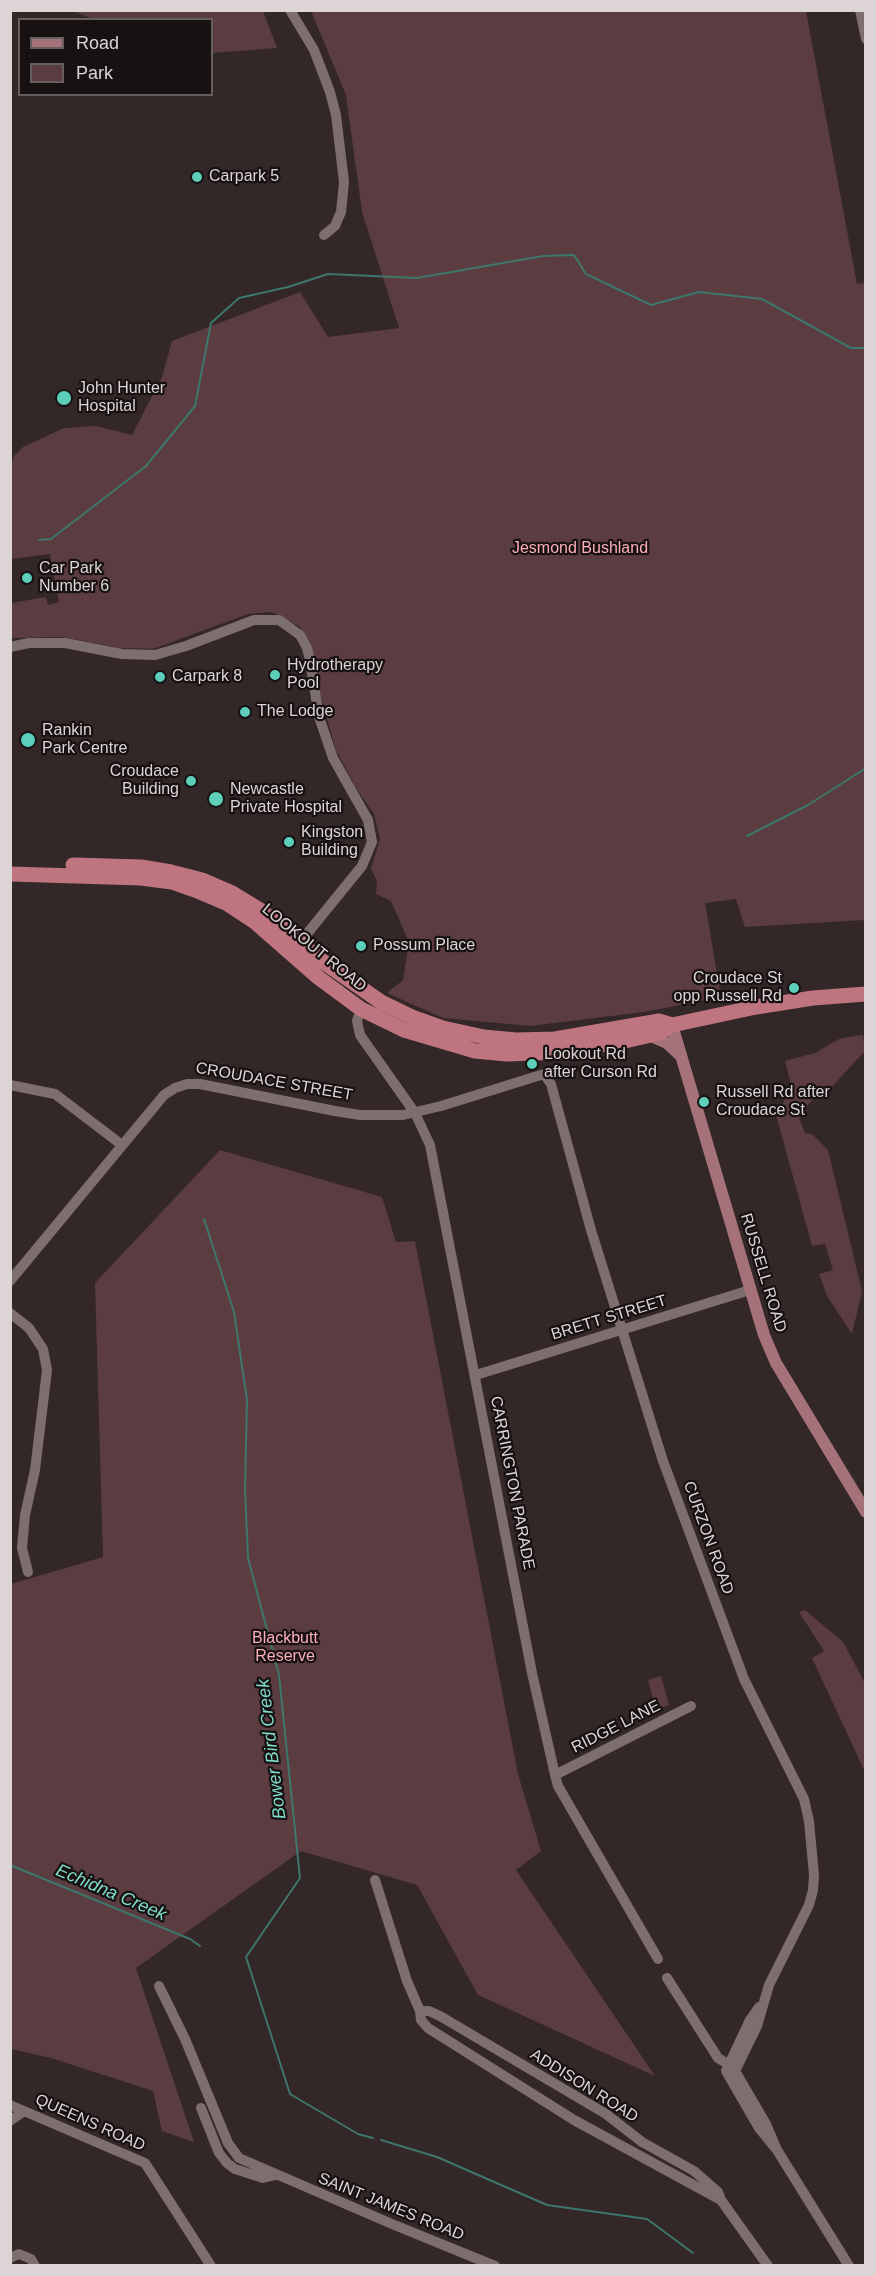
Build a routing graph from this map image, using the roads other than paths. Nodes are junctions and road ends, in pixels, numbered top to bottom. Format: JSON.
{"nodes":[{"id":1,"x":290,"y":10,"type":"edge"},
{"id":2,"x":860,"y":10,"type":"edge"},
{"id":3,"x":866,"y":39,"type":"edge"},
{"id":4,"x":324,"y":235,"type":"dead end"},
{"id":5,"x":10,"y":647,"type":"edge"},
{"id":6,"x":10,"y":864,"type":"edge"},
{"id":7,"x":10,"y":874,"type":"edge"},
{"id":8,"x":296,"y":948,"type":"junction"},
{"id":9,"x":866,"y":994,"type":"edge"},
{"id":10,"x":361,"y":1009,"type":"junction"},
{"id":11,"x":672,"y":1024,"type":"junction"},
{"id":12,"x":649,"y":1035,"type":"junction"},
{"id":13,"x":681,"y":1056,"type":"junction"},
{"id":14,"x":544,"y":1074,"type":"joint"},
{"id":15,"x":10,"y":1086,"type":"edge"},
{"id":16,"x":415,"y":1113,"type":"junction"},
{"id":17,"x":122,"y":1145,"type":"junction"},
{"id":18,"x":10,"y":1281,"type":"edge"},
{"id":19,"x":750,"y":1290,"type":"junction"},
{"id":20,"x":10,"y":1313,"type":"edge"},
{"id":21,"x":623,"y":1329,"type":"junction"},
{"id":22,"x":476,"y":1375,"type":"junction"},
{"id":23,"x":866,"y":1512,"type":"edge"},
{"id":24,"x":28,"y":1572,"type":"dead end"},
{"id":25,"x":691,"y":1706,"type":"dead end"},
{"id":26,"x":555,"y":1775,"type":"junction"},
{"id":27,"x":375,"y":1880,"type":"dead end"},
{"id":28,"x":658,"y":1959,"type":"dead end"},
{"id":29,"x":667,"y":1977,"type":"dead end"},
{"id":30,"x":159,"y":1986,"type":"dead end"},
{"id":31,"x":420,"y":2012,"type":"junction"},
{"id":32,"x":731,"y":2068,"type":"junction"},
{"id":33,"x":10,"y":2105,"type":"edge"},
{"id":34,"x":201,"y":2108,"type":"dead end"},
{"id":35,"x":24,"y":2111,"type":"junction"},
{"id":36,"x":10,"y":2121,"type":"edge"},
{"id":37,"x":276,"y":2175,"type":"junction"},
{"id":38,"x":721,"y":2200,"type":"junction"},
{"id":39,"x":10,"y":2258,"type":"edge"},
{"id":40,"x":35,"y":2265,"type":"edge"},
{"id":41,"x":211,"y":2265,"type":"edge"},
{"id":42,"x":495,"y":2265,"type":"edge"},
{"id":43,"x":768,"y":2265,"type":"edge"},
{"id":44,"x":849,"y":2265,"type":"edge"}],
"edges":[{"from":1,"to":4,"type":"street"},
{"from":2,"to":3,"type":"street"},
{"from":5,"to":8,"type":"street"},
{"from":6,"to":8,"type":"highway","name":"LOOKOUT ROAD"},
{"from":7,"to":8,"type":"highway","name":"LOOKOUT ROAD"},
{"from":8,"to":10,"type":"highway","name":"LOOKOUT ROAD"},
{"from":8,"to":11,"type":"highway","name":"LOOKOUT ROAD"},
{"from":9,"to":11,"type":"highway"},
{"from":10,"to":12,"type":"highway","name":"LOOKOUT ROAD"},
{"from":10,"to":16,"type":"street","name":"CARRINGTON PARADE"},
{"from":11,"to":12,"type":"highway","name":"LOOKOUT ROAD"},
{"from":11,"to":13,"type":"main road","name":"RUSSELL ROAD"},
{"from":12,"to":13,"type":"main road"},
{"from":13,"to":19,"type":"main road","name":"RUSSELL ROAD"},
{"from":14,"to":16,"type":"street","name":"CROUDACE STREET"},
{"from":14,"to":21,"type":"street","name":"CURZON ROAD"},
{"from":15,"to":17,"type":"street"},
{"from":16,"to":17,"type":"street","name":"CROUDACE STREET"},
{"from":16,"to":22,"type":"street","name":"CARRINGTON PARADE"},
{"from":17,"to":18,"type":"street","name":"CROUDACE STREET"},
{"from":19,"to":21,"type":"street","name":"BRETT STREET"},
{"from":19,"to":23,"type":"main road","name":"RUSSELL ROAD"},
{"from":20,"to":24,"type":"street"},
{"from":21,"to":22,"type":"street","name":"BRETT STREET"},
{"from":21,"to":32,"type":"street","name":"CURZON ROAD"},
{"from":22,"to":26,"type":"street","name":"CARRINGTON PARADE"},
{"from":25,"to":26,"type":"street","name":"RIDGE LANE"},
{"from":26,"to":28,"type":"street","name":"CARRINGTON PARADE"},
{"from":27,"to":31,"type":"street","name":"ADDISON ROAD"},
{"from":29,"to":32,"type":"street"},
{"from":30,"to":37,"type":"street","name":"SAINT JAMES ROAD"},
{"from":31,"to":38,"type":"street","name":"ADDISON ROAD"},
{"from":31,"to":38,"type":"street","name":"ADDISON ROAD"},
{"from":32,"to":44,"type":"street"},
{"from":33,"to":35,"type":"street","name":"QUEENS ROAD"},
{"from":34,"to":37,"type":"street","name":"SAINT JAMES ROAD"},
{"from":35,"to":36,"type":"street"},
{"from":35,"to":41,"type":"street","name":"QUEENS ROAD"},
{"from":37,"to":42,"type":"street","name":"SAINT JAMES ROAD"},
{"from":38,"to":43,"type":"street","name":"ADDISON ROAD"},
{"from":39,"to":40,"type":"street"}]}
